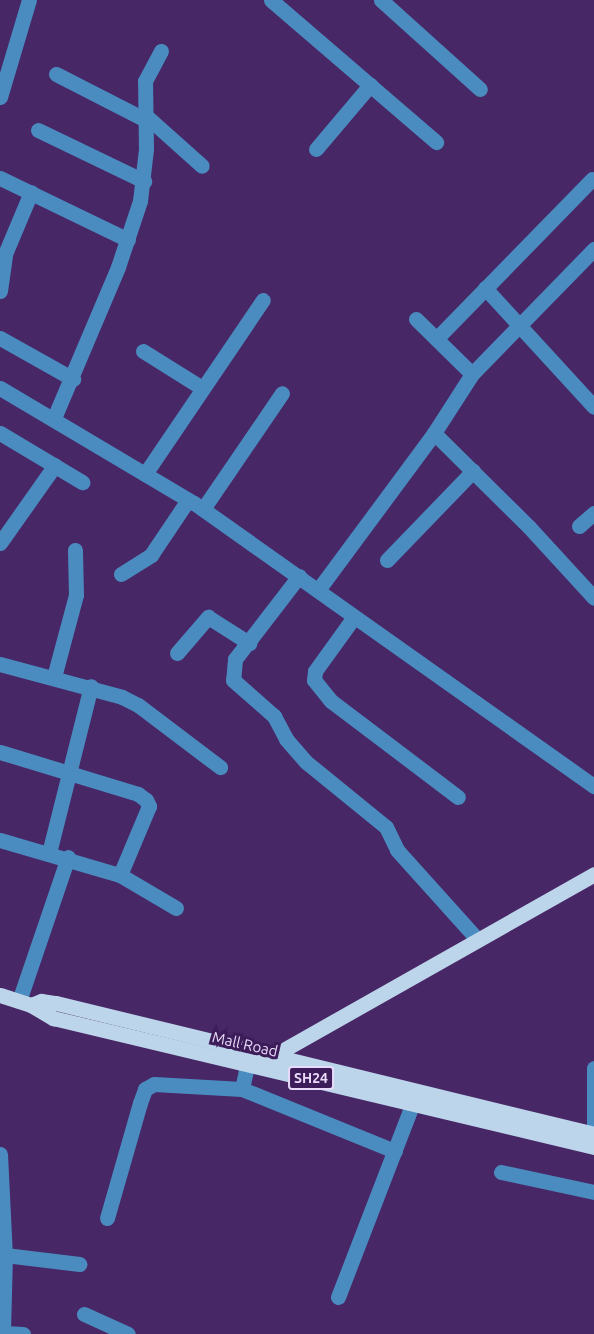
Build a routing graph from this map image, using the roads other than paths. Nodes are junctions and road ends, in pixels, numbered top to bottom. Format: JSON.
{"nodes":[{"id":1,"x":29,"y":0,"type":"edge"},
{"id":2,"x":271,"y":0,"type":"edge"},
{"id":3,"x":381,"y":0,"type":"edge"},
{"id":4,"x":162,"y":51,"type":"dead end"},
{"id":5,"x":57,"y":74,"type":"dead end"},
{"id":6,"x":370,"y":85,"type":"junction"},
{"id":7,"x":480,"y":89,"type":"dead end"},
{"id":8,"x":0,"y":97,"type":"edge"},
{"id":9,"x":145,"y":117,"type":"junction"},
{"id":10,"x":38,"y":130,"type":"dead end"},
{"id":11,"x":436,"y":142,"type":"dead end"},
{"id":12,"x":316,"y":148,"type":"dead end"},
{"id":13,"x":202,"y":166,"type":"dead end"},
{"id":14,"x":0,"y":178,"type":"edge"},
{"id":15,"x":592,"y":179,"type":"dead end"},
{"id":16,"x":144,"y":181,"type":"junction"},
{"id":17,"x":31,"y":192,"type":"junction"},
{"id":18,"x":128,"y":240,"type":"junction"},
{"id":19,"x":594,"y":249,"type":"edge"},
{"id":20,"x":485,"y":288,"type":"junction"},
{"id":21,"x":0,"y":291,"type":"edge"},
{"id":22,"x":263,"y":300,"type":"dead end"},
{"id":23,"x":416,"y":320,"type":"dead end"},
{"id":24,"x":519,"y":325,"type":"junction"},
{"id":25,"x":0,"y":338,"type":"edge"},
{"id":26,"x":437,"y":338,"type":"junction"},
{"id":27,"x":143,"y":351,"type":"dead end"},
{"id":28,"x":472,"y":374,"type":"junction"},
{"id":29,"x":73,"y":379,"type":"junction"},
{"id":30,"x":0,"y":388,"type":"edge"},
{"id":31,"x":202,"y":388,"type":"junction"},
{"id":32,"x":282,"y":393,"type":"dead end"},
{"id":33,"x":594,"y":407,"type":"edge"},
{"id":34,"x":54,"y":418,"type":"junction"},
{"id":35,"x":0,"y":433,"type":"edge"},
{"id":36,"x":434,"y":433,"type":"junction"},
{"id":37,"x":55,"y":465,"type":"junction"},
{"id":38,"x":473,"y":471,"type":"junction"},
{"id":39,"x":145,"y":474,"type":"junction"},
{"id":40,"x":82,"y":482,"type":"dead end"},
{"id":41,"x":188,"y":500,"type":"junction"},
{"id":42,"x":203,"y":510,"type":"junction"},
{"id":43,"x":594,"y":513,"type":"edge"},
{"id":44,"x":579,"y":526,"type":"dead end"},
{"id":45,"x":0,"y":543,"type":"edge"},
{"id":46,"x":75,"y":550,"type":"dead end"},
{"id":47,"x":387,"y":560,"type":"dead end"},
{"id":48,"x":121,"y":574,"type":"dead end"},
{"id":49,"x":299,"y":576,"type":"junction"},
{"id":50,"x":318,"y":590,"type":"junction"},
{"id":51,"x":594,"y":598,"type":"edge"},
{"id":52,"x":354,"y":617,"type":"junction"},
{"id":53,"x":249,"y":643,"type":"junction"},
{"id":54,"x":177,"y":653,"type":"dead end"},
{"id":55,"x":0,"y":664,"type":"edge"},
{"id":56,"x":54,"y":676,"type":"junction"},
{"id":57,"x":91,"y":686,"type":"junction"},
{"id":58,"x":0,"y":752,"type":"edge"},
{"id":59,"x":220,"y":767,"type":"dead end"},
{"id":60,"x":72,"y":774,"type":"junction"},
{"id":61,"x":594,"y":786,"type":"edge"},
{"id":62,"x":458,"y":797,"type":"dead end"},
{"id":63,"x":0,"y":840,"type":"edge"},
{"id":64,"x":49,"y":853,"type":"junction"},
{"id":65,"x":68,"y":857,"type":"junction"},
{"id":66,"x":120,"y":874,"type":"junction"},
{"id":67,"x":594,"y":874,"type":"edge"},
{"id":68,"x":176,"y":908,"type":"dead end"},
{"id":69,"x":477,"y":939,"type":"junction"},
{"id":70,"x":0,"y":995,"type":"edge"},
{"id":71,"x":25,"y":1003,"type":"junction"},
{"id":72,"x":276,"y":1055,"type":"junction"},
{"id":73,"x":252,"y":1059,"type":"junction"},
{"id":74,"x":594,"y":1068,"type":"edge"},
{"id":75,"x":242,"y":1089,"type":"junction"},
{"id":76,"x":415,"y":1097,"type":"junction"},
{"id":77,"x":594,"y":1133,"type":"edge"},
{"id":78,"x":594,"y":1148,"type":"edge"},
{"id":79,"x":395,"y":1151,"type":"junction"},
{"id":80,"x":0,"y":1154,"type":"edge"},
{"id":81,"x":501,"y":1172,"type":"dead end"},
{"id":82,"x":594,"y":1192,"type":"edge"},
{"id":83,"x":107,"y":1218,"type":"dead end"},
{"id":84,"x":6,"y":1255,"type":"junction"},
{"id":85,"x":79,"y":1264,"type":"dead end"},
{"id":86,"x":338,"y":1297,"type":"dead end"},
{"id":87,"x":84,"y":1314,"type":"dead end"},
{"id":88,"x":3,"y":1333,"type":"edge"},
{"id":89,"x":23,"y":1334,"type":"edge"},
{"id":90,"x":128,"y":1334,"type":"edge"}],
"edges":[{"from":1,"to":8,"type":"street"},
{"from":2,"to":6,"type":"street"},
{"from":3,"to":7,"type":"street"},
{"from":4,"to":9,"type":"street"},
{"from":5,"to":9,"type":"street"},
{"from":6,"to":11,"type":"street"},
{"from":6,"to":12,"type":"street"},
{"from":9,"to":13,"type":"street"},
{"from":9,"to":16,"type":"street"},
{"from":10,"to":16,"type":"street"},
{"from":14,"to":17,"type":"street"},
{"from":15,"to":20,"type":"street"},
{"from":16,"to":18,"type":"street"},
{"from":17,"to":18,"type":"street"},
{"from":17,"to":21,"type":"street"},
{"from":18,"to":29,"type":"street"},
{"from":19,"to":24,"type":"street"},
{"from":20,"to":24,"type":"street"},
{"from":20,"to":26,"type":"street"},
{"from":22,"to":31,"type":"street"},
{"from":23,"to":26,"type":"street"},
{"from":24,"to":28,"type":"street"},
{"from":24,"to":33,"type":"street"},
{"from":25,"to":29,"type":"street"},
{"from":26,"to":28,"type":"street"},
{"from":27,"to":31,"type":"street"},
{"from":28,"to":36,"type":"street"},
{"from":29,"to":34,"type":"street"},
{"from":30,"to":34,"type":"street"},
{"from":31,"to":39,"type":"street"},
{"from":32,"to":42,"type":"street"},
{"from":34,"to":39,"type":"street"},
{"from":35,"to":37,"type":"street"},
{"from":36,"to":38,"type":"street"},
{"from":36,"to":50,"type":"street"},
{"from":37,"to":40,"type":"street"},
{"from":37,"to":45,"type":"street"},
{"from":38,"to":47,"type":"street"},
{"from":38,"to":51,"type":"street"},
{"from":39,"to":41,"type":"street"},
{"from":41,"to":42,"type":"street"},
{"from":41,"to":48,"type":"street"},
{"from":42,"to":49,"type":"street"},
{"from":43,"to":44,"type":"street"},
{"from":46,"to":56,"type":"street"},
{"from":49,"to":50,"type":"street"},
{"from":49,"to":53,"type":"street"},
{"from":50,"to":52,"type":"street"},
{"from":52,"to":61,"type":"street"},
{"from":52,"to":62,"type":"street"},
{"from":53,"to":54,"type":"street"},
{"from":53,"to":69,"type":"street"},
{"from":55,"to":56,"type":"street"},
{"from":56,"to":57,"type":"street"},
{"from":57,"to":59,"type":"street"},
{"from":57,"to":60,"type":"street"},
{"from":58,"to":60,"type":"street"},
{"from":60,"to":64,"type":"street"},
{"from":60,"to":66,"type":"street"},
{"from":63,"to":64,"type":"street"},
{"from":64,"to":65,"type":"street"},
{"from":65,"to":66,"type":"street"},
{"from":65,"to":71,"type":"street"},
{"from":66,"to":68,"type":"street"},
{"from":67,"to":69,"type":"main road"},
{"from":69,"to":72,"type":"main road"},
{"from":70,"to":71,"type":"main road","name":"Mall Road","number":"SH24"},
{"from":71,"to":73,"type":"main road","name":"Mall Road","number":"SH24"},
{"from":72,"to":73,"type":"main road","name":"Mall Road","number":"SH24"},
{"from":72,"to":76,"type":"main road","name":"Mall Road","number":"SH24"},
{"from":73,"to":75,"type":"street"},
{"from":73,"to":76,"type":"main road","name":"Mall Road","number":"SH24"},
{"from":74,"to":77,"type":"street"},
{"from":75,"to":79,"type":"street"},
{"from":75,"to":83,"type":"street"},
{"from":76,"to":77,"type":"main road","name":"Mall Road","number":"SH24"},
{"from":76,"to":78,"type":"main road","name":"Mall Road","number":"SH24"},
{"from":76,"to":79,"type":"street"},
{"from":79,"to":86,"type":"street"},
{"from":80,"to":84,"type":"street"},
{"from":81,"to":82,"type":"street"},
{"from":84,"to":85,"type":"street"},
{"from":84,"to":88,"type":"street"},
{"from":87,"to":90,"type":"street"},
{"from":88,"to":89,"type":"street"}]}
